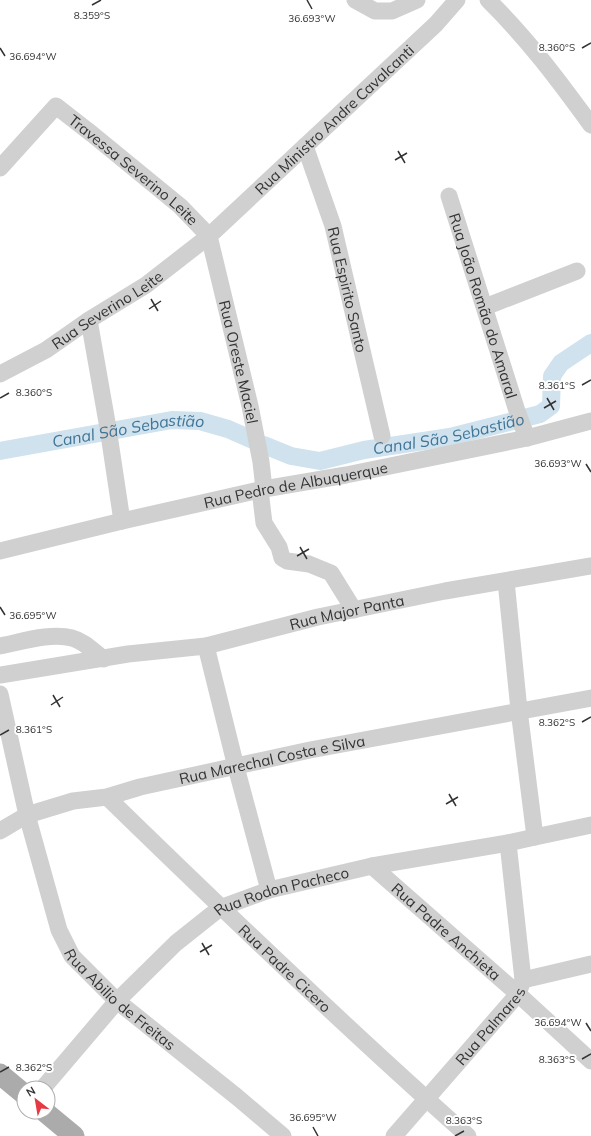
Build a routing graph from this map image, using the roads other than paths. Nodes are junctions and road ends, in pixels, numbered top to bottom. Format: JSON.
{"nodes":[{"id":1,"x":355,"y":0,"type":"edge"},
{"id":2,"x":417,"y":0,"type":"edge"},
{"id":3,"x":458,"y":0,"type":"edge"},
{"id":4,"x":488,"y":0,"type":"edge"},
{"id":5,"x":591,"y":125,"type":"edge"},
{"id":6,"x":305,"y":146,"type":"junction"},
{"id":7,"x":0,"y":168,"type":"edge"},
{"id":8,"x":449,"y":196,"type":"dead end"},
{"id":9,"x":209,"y":236,"type":"junction"},
{"id":10,"x":577,"y":271,"type":"dead end"},
{"id":11,"x":485,"y":308,"type":"junction"},
{"id":12,"x":89,"y":320,"type":"junction"},
{"id":13,"x":0,"y":374,"type":"edge"},
{"id":14,"x":591,"y":421,"type":"edge"},
{"id":15,"x":522,"y":425,"type":"junction"},
{"id":16,"x":382,"y":436,"type":"dead end"},
{"id":17,"x":262,"y":489,"type":"junction"},
{"id":18,"x":122,"y":520,"type":"junction"},
{"id":19,"x":0,"y":551,"type":"edge"},
{"id":20,"x":591,"y":566,"type":"edge"},
{"id":21,"x":506,"y":581,"type":"junction"},
{"id":22,"x":354,"y":610,"type":"junction"},
{"id":23,"x":0,"y":646,"type":"edge"},
{"id":24,"x":206,"y":646,"type":"junction"},
{"id":25,"x":104,"y":658,"type":"junction"},
{"id":26,"x":0,"y":675,"type":"edge"},
{"id":27,"x":0,"y":694,"type":"edge"},
{"id":28,"x":591,"y":698,"type":"edge"},
{"id":29,"x":519,"y":710,"type":"junction"},
{"id":30,"x":236,"y":767,"type":"junction"},
{"id":31,"x":107,"y":797,"type":"junction"},
{"id":32,"x":27,"y":815,"type":"junction"},
{"id":33,"x":591,"y":825,"type":"edge"},
{"id":34,"x":0,"y":831,"type":"edge"},
{"id":35,"x":535,"y":836,"type":"junction"},
{"id":36,"x":508,"y":844,"type":"junction"},
{"id":37,"x":372,"y":866,"type":"junction"},
{"id":38,"x":269,"y":890,"type":"junction"},
{"id":39,"x":220,"y":908,"type":"junction"},
{"id":40,"x":591,"y":964,"type":"edge"},
{"id":41,"x":520,"y":987,"type":"junction"},
{"id":42,"x":117,"y":1001,"type":"junction"},
{"id":43,"x":591,"y":1061,"type":"edge"},
{"id":44,"x":0,"y":1074,"type":"edge"},
{"id":45,"x":50,"y":1080,"type":"edge"},
{"id":46,"x":16,"y":1087,"type":"edge"},
{"id":47,"x":426,"y":1099,"type":"junction"},
{"id":48,"x":55,"y":1120,"type":"edge"},
{"id":49,"x":74,"y":1136,"type":"edge"},
{"id":50,"x":283,"y":1136,"type":"edge"},
{"id":51,"x":394,"y":1136,"type":"edge"},
{"id":52,"x":468,"y":1136,"type":"edge"}],
"edges":[{"from":1,"to":2,"type":"street"},
{"from":3,"to":6,"type":"street","name":"Rua Ministro Andre Cavalcanti"},
{"from":4,"to":5,"type":"street"},
{"from":6,"to":9,"type":"street","name":"Rua Ministro Andre Cavalcanti"},
{"from":6,"to":16,"type":"street","name":"Rua Espirito Santo"},
{"from":7,"to":9,"type":"street","name":"Travessa Severino Leite"},
{"from":8,"to":11,"type":"street","name":"Rua João Romão do Amaral"},
{"from":9,"to":12,"type":"street","name":"Rua Severino Leite"},
{"from":9,"to":17,"type":"street","name":"Rua Oreste Maciel"},
{"from":10,"to":11,"type":"street"},
{"from":11,"to":15,"type":"street","name":"Rua João Romão do Amaral"},
{"from":12,"to":13,"type":"street","name":"Rua Severino Leite"},
{"from":12,"to":18,"type":"street"},
{"from":14,"to":15,"type":"street","name":"Rua Pedro de Albuquerque"},
{"from":15,"to":17,"type":"street","name":"Rua Pedro de Albuquerque"},
{"from":17,"to":18,"type":"street","name":"Rua Pedro de Albuquerque"},
{"from":17,"to":22,"type":"street","name":"Rua Oreste Maciel"},
{"from":18,"to":19,"type":"street","name":"Rua Pedro de Albuquerque"},
{"from":20,"to":21,"type":"street","name":"Rua Major Panta"},
{"from":21,"to":22,"type":"street","name":"Rua Major Panta"},
{"from":21,"to":29,"type":"street"},
{"from":22,"to":24,"type":"street","name":"Rua Major Panta"},
{"from":23,"to":25,"type":"street"},
{"from":24,"to":25,"type":"street","name":"Rua Major Panta"},
{"from":24,"to":30,"type":"street"},
{"from":25,"to":26,"type":"street","name":"Rua Major Panta"},
{"from":27,"to":32,"type":"street","name":"Rua Abilio de Freitas"},
{"from":28,"to":29,"type":"street","name":"Rua Marechal Costa e Silva"},
{"from":29,"to":30,"type":"street","name":"Rua Marechal Costa e Silva"},
{"from":29,"to":35,"type":"street"},
{"from":30,"to":31,"type":"street","name":"Rua Marechal Costa e Silva"},
{"from":30,"to":38,"type":"street"},
{"from":31,"to":32,"type":"street","name":"Rua Marechal Costa e Silva"},
{"from":31,"to":39,"type":"street","name":"Rua Padre Cicero"},
{"from":32,"to":34,"type":"street","name":"Rua Marechal Costa e Silva"},
{"from":32,"to":42,"type":"street","name":"Rua Abilio de Freitas"},
{"from":33,"to":35,"type":"street","name":"Rua Rodon Pacheco"},
{"from":35,"to":36,"type":"street","name":"Rua Rodon Pacheco"},
{"from":36,"to":37,"type":"street","name":"Rua Rodon Pacheco"},
{"from":36,"to":41,"type":"street","name":"Rua Palmares"},
{"from":37,"to":38,"type":"street","name":"Rua Rodon Pacheco"},
{"from":37,"to":41,"type":"street","name":"Rua Padre Anchieta"},
{"from":38,"to":39,"type":"street","name":"Rua Rodon Pacheco"},
{"from":39,"to":42,"type":"street","name":"Rua Rodon Pacheco"},
{"from":39,"to":47,"type":"street","name":"Rua Padre Cicero"},
{"from":40,"to":41,"type":"street"},
{"from":41,"to":43,"type":"street","name":"Rua Padre Anchieta"},
{"from":41,"to":47,"type":"street","name":"Rua Palmares"},
{"from":42,"to":45,"type":"street","name":"Rua Rodon Pacheco"},
{"from":42,"to":50,"type":"street","name":"Rua Abilio de Freitas"},
{"from":44,"to":46,"type":"main road"},
{"from":47,"to":51,"type":"street","name":"Rua Palmares"},
{"from":47,"to":52,"type":"street","name":"Rua Padre Cicero"},
{"from":48,"to":49,"type":"main road"}]}
